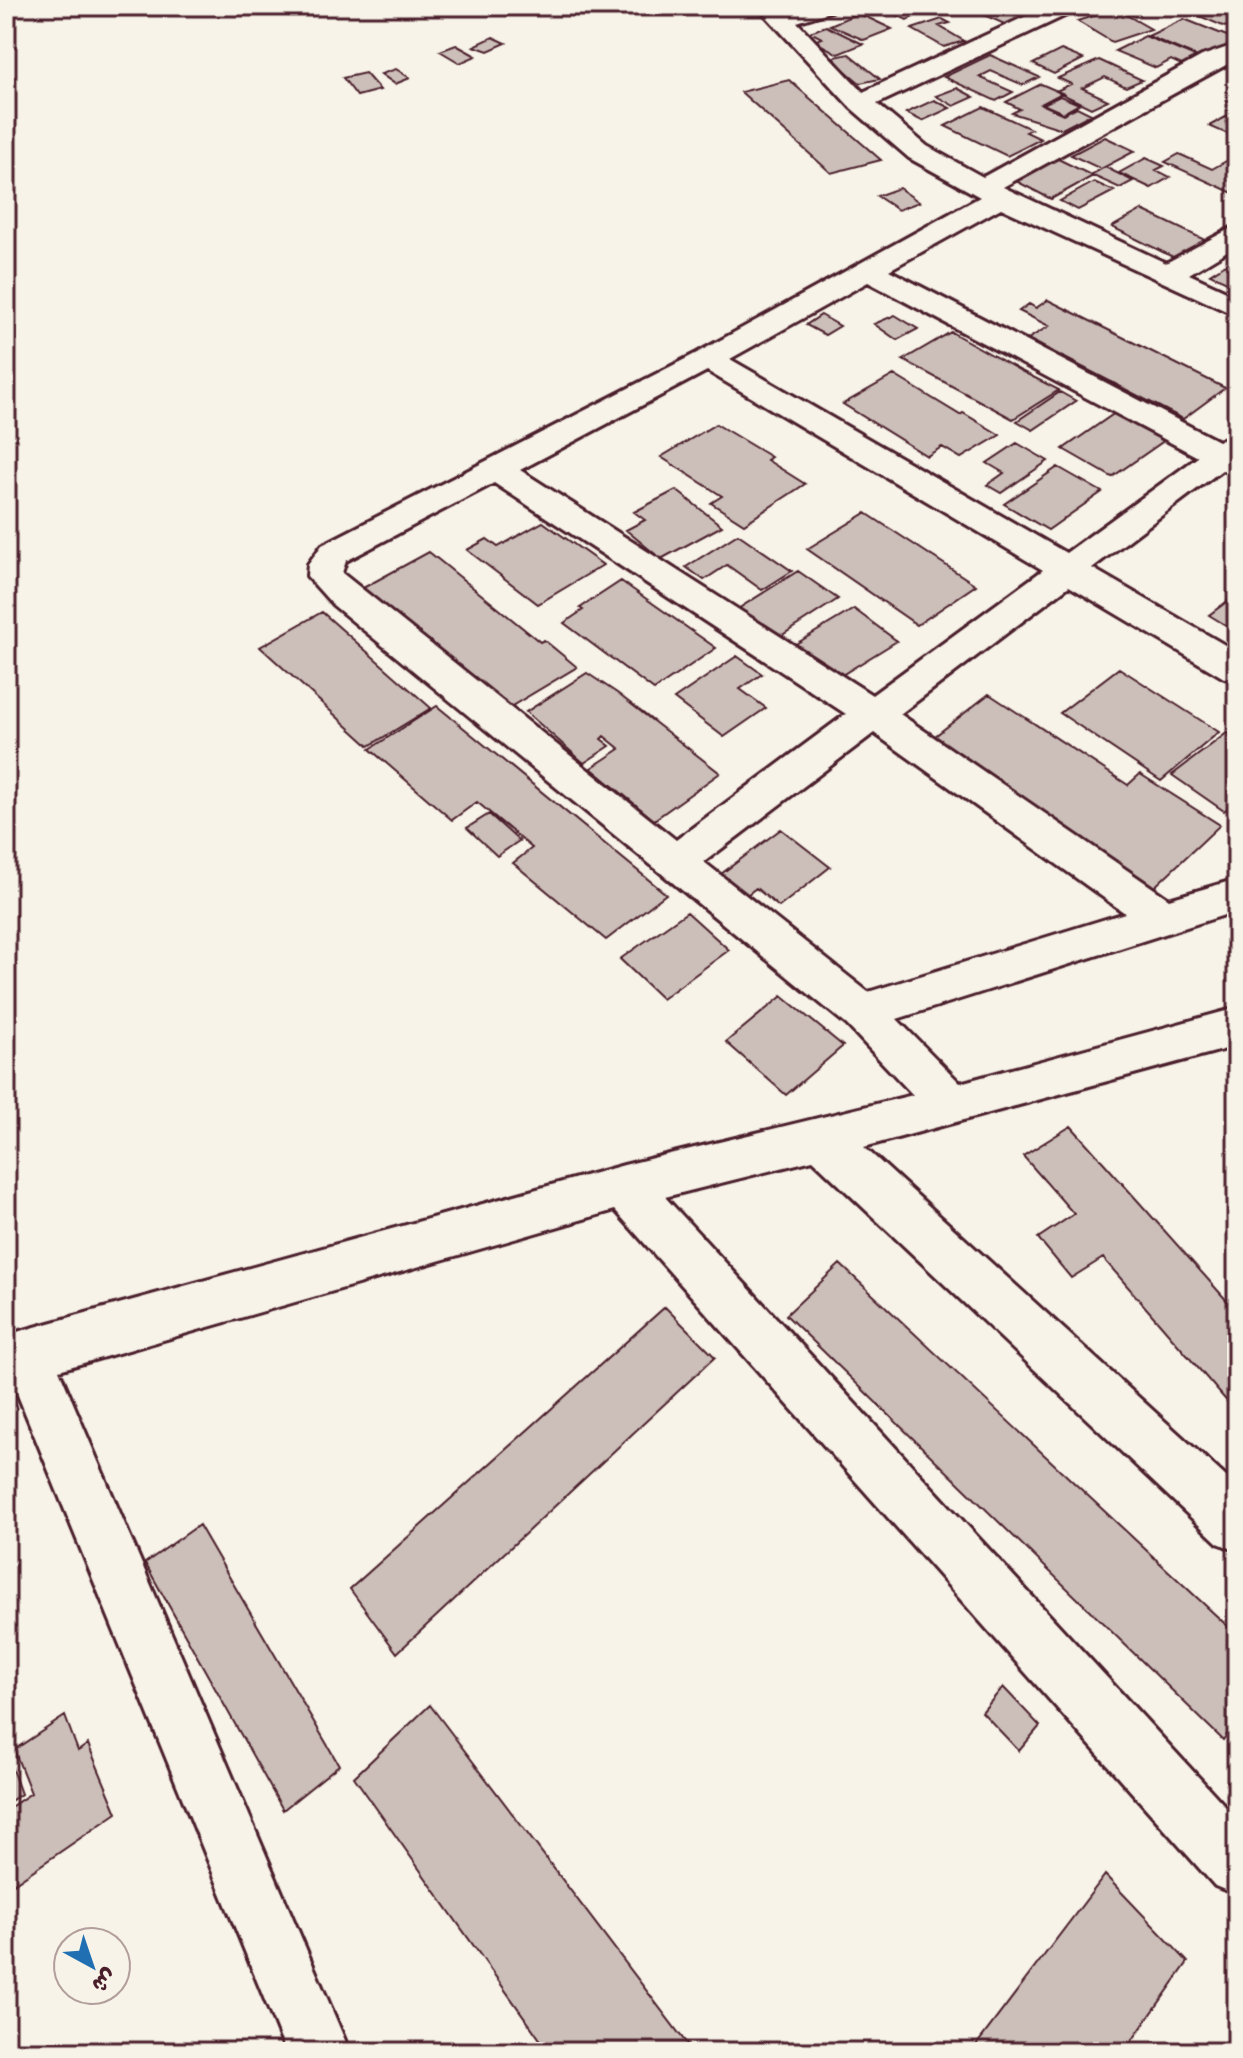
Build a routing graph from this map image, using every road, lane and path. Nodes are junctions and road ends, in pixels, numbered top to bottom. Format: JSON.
{"nodes":[{"id":1,"x":824,"y":6,"type":"edge"},
{"id":2,"x":1067,"y":6,"type":"edge"},
{"id":3,"x":775,"y":13,"type":"edge"},
{"id":4,"x":1237,"y":51,"type":"edge"},
{"id":5,"x":860,"y":103,"type":"junction"},
{"id":6,"x":991,"y":192,"type":"junction"},
{"id":7,"x":1237,"y":233,"type":"edge"},
{"id":8,"x":866,"y":270,"type":"junction"},
{"id":9,"x":1168,"y":274,"type":"junction"},
{"id":10,"x":1237,"y":307,"type":"edge"},
{"id":11,"x":708,"y":359,"type":"junction"},
{"id":12,"x":1232,"y":455,"type":"edge"},
{"id":13,"x":497,"y":470,"type":"junction"},
{"id":14,"x":1068,"y":568,"type":"junction"},
{"id":15,"x":1237,"y":669,"type":"edge"},
{"id":16,"x":875,"y":715,"type":"junction"},
{"id":17,"x":675,"y":862,"type":"junction"},
{"id":18,"x":1237,"y":895,"type":"edge"},
{"id":19,"x":1161,"y":916,"type":"junction"},
{"id":20,"x":862,"y":1012,"type":"junction"},
{"id":21,"x":1237,"y":1027,"type":"edge"},
{"id":22,"x":952,"y":1105,"type":"junction"},
{"id":23,"x":820,"y":1136,"type":"junction"},
{"id":24,"x":624,"y":1186,"type":"junction"},
{"id":25,"x":16,"y":1357,"type":"edge"},
{"id":26,"x":1237,"y":1524,"type":"edge"},
{"id":27,"x":1237,"y":1864,"type":"edge"},
{"id":28,"x":318,"y":2052,"type":"edge"}],
"edges":[{"from":1,"to":3,"type":"street"},
{"from":2,"to":5,"type":"street"},
{"from":3,"to":5,"type":"street"},
{"from":4,"to":6,"type":"street"},
{"from":5,"to":6,"type":"street"},
{"from":6,"to":8,"type":"street"},
{"from":6,"to":9,"type":"street"},
{"from":7,"to":9,"type":"street"},
{"from":8,"to":11,"type":"street"},
{"from":8,"to":12,"type":"street"},
{"from":9,"to":10,"type":"street"},
{"from":11,"to":13,"type":"street"},
{"from":11,"to":14,"type":"street"},
{"from":12,"to":14,"type":"street"},
{"from":13,"to":16,"type":"street"},
{"from":13,"to":17,"type":"street"},
{"from":14,"to":15,"type":"street"},
{"from":14,"to":16,"type":"street"},
{"from":16,"to":17,"type":"street"},
{"from":16,"to":19,"type":"street"},
{"from":17,"to":20,"type":"street"},
{"from":18,"to":19,"type":"street"},
{"from":19,"to":20,"type":"street"},
{"from":20,"to":22,"type":"street"},
{"from":21,"to":22,"type":"street"},
{"from":22,"to":23,"type":"street"},
{"from":23,"to":24,"type":"street"},
{"from":23,"to":26,"type":"street"},
{"from":24,"to":25,"type":"street"},
{"from":24,"to":27,"type":"street"},
{"from":25,"to":28,"type":"street"}]}
